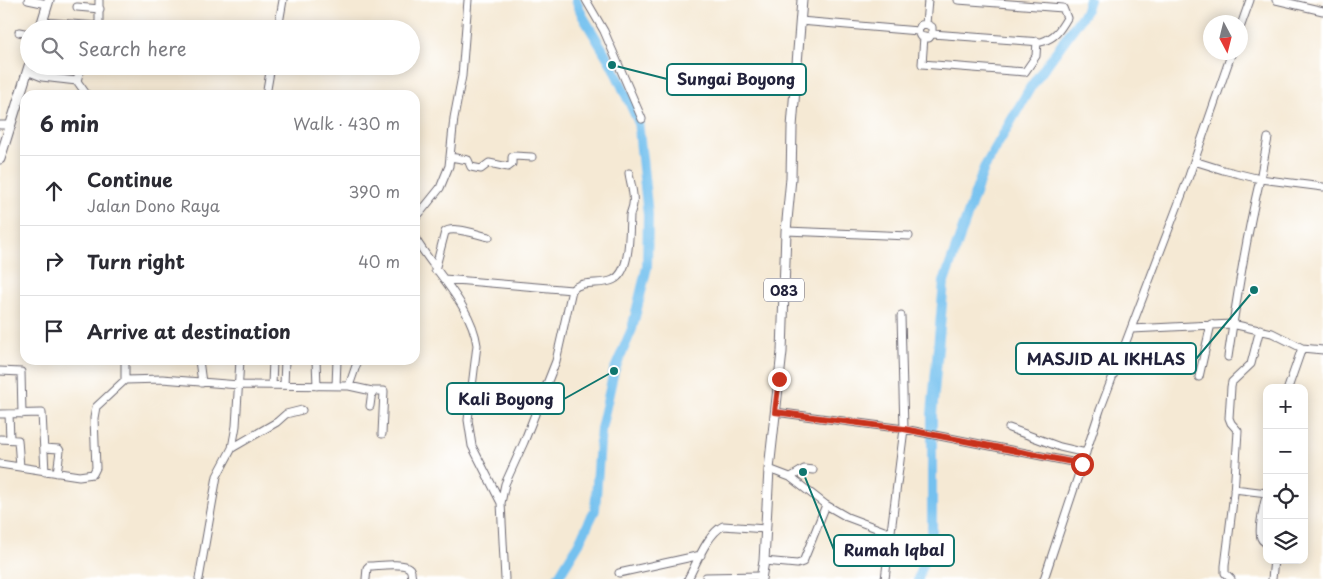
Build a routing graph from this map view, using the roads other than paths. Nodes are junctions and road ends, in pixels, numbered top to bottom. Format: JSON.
{"nodes":[{"id":1,"x":28,"y":0,"type":"edge"},
{"id":2,"x":99,"y":0,"type":"edge"},
{"id":3,"x":284,"y":0,"type":"edge"},
{"id":4,"x":468,"y":0,"type":"edge"},
{"id":5,"x":586,"y":0,"type":"edge"},
{"id":6,"x":802,"y":0,"type":"edge"},
{"id":7,"x":928,"y":0,"type":"edge"},
{"id":8,"x":958,"y":0,"type":"edge"},
{"id":9,"x":1250,"y":0,"type":"edge"},
{"id":10,"x":1276,"y":0,"type":"edge"},
{"id":11,"x":48,"y":2,"type":"edge"},
{"id":12,"x":77,"y":7,"type":"dead end"},
{"id":13,"x":100,"y":9,"type":"junction"},
{"id":14,"x":1323,"y":11,"type":"edge"},
{"id":15,"x":1245,"y":15,"type":"edge"},
{"id":16,"x":43,"y":20,"type":"edge"},
{"id":17,"x":99,"y":20,"type":"edge"},
{"id":18,"x":280,"y":20,"type":"edge"},
{"id":19,"x":800,"y":21,"type":"junction"},
{"id":20,"x":926,"y":24,"type":"junction"},
{"id":21,"x":918,"y":31,"type":"junction"},
{"id":22,"x":932,"y":34,"type":"junction"},
{"id":23,"x":924,"y":37,"type":"junction"},
{"id":24,"x":1037,"y":41,"type":"junction"},
{"id":25,"x":1229,"y":60,"type":"edge"},
{"id":26,"x":26,"y":75,"type":"edge"},
{"id":27,"x":40,"y":75,"type":"edge"},
{"id":28,"x":79,"y":75,"type":"edge"},
{"id":29,"x":269,"y":75,"type":"edge"},
{"id":30,"x":77,"y":81,"type":"junction"},
{"id":31,"x":83,"y":90,"type":"edge"},
{"id":32,"x":267,"y":90,"type":"edge"},
{"id":33,"x":642,"y":119,"type":"dead end"},
{"id":34,"x":5,"y":125,"type":"edge"},
{"id":35,"x":1268,"y":138,"type":"dead end"},
{"id":36,"x":450,"y":157,"type":"junction"},
{"id":37,"x":532,"y":157,"type":"dead end"},
{"id":38,"x":0,"y":159,"type":"edge"},
{"id":39,"x":1194,"y":161,"type":"junction"},
{"id":40,"x":629,"y":173,"type":"dead end"},
{"id":41,"x":1260,"y":179,"type":"junction"},
{"id":42,"x":1323,"y":187,"type":"edge"},
{"id":43,"x":420,"y":213,"type":"edge"},
{"id":44,"x":786,"y":231,"type":"junction"},
{"id":45,"x":909,"y":236,"type":"dead end"},
{"id":46,"x":488,"y":237,"type":"dead end"},
{"id":47,"x":420,"y":246,"type":"edge"},
{"id":48,"x":435,"y":270,"type":"junction"},
{"id":49,"x":444,"y":278,"type":"junction"},
{"id":50,"x":572,"y":290,"type":"junction"},
{"id":51,"x":901,"y":316,"type":"dead end"},
{"id":52,"x":1211,"y":324,"type":"junction"},
{"id":53,"x":1232,"y":324,"type":"junction"},
{"id":54,"x":1132,"y":329,"type":"junction"},
{"id":55,"x":1260,"y":329,"type":"junction"},
{"id":56,"x":1302,"y":348,"type":"junction"},
{"id":57,"x":1323,"y":350,"type":"edge"},
{"id":58,"x":1228,"y":357,"type":"dead end"},
{"id":59,"x":125,"y":365,"type":"edge"},
{"id":60,"x":200,"y":365,"type":"edge"},
{"id":61,"x":240,"y":365,"type":"edge"},
{"id":62,"x":273,"y":365,"type":"edge"},
{"id":63,"x":285,"y":365,"type":"edge"},
{"id":64,"x":316,"y":365,"type":"edge"},
{"id":65,"x":337,"y":365,"type":"edge"},
{"id":66,"x":356,"y":365,"type":"edge"},
{"id":67,"x":0,"y":370,"type":"edge"},
{"id":68,"x":1200,"y":377,"type":"dead end"},
{"id":69,"x":125,"y":380,"type":"junction"},
{"id":70,"x":202,"y":383,"type":"junction"},
{"id":71,"x":1289,"y":384,"type":"edge"},
{"id":72,"x":238,"y":385,"type":"junction"},
{"id":73,"x":272,"y":385,"type":"junction"},
{"id":74,"x":284,"y":385,"type":"junction"},
{"id":75,"x":317,"y":386,"type":"junction"},
{"id":76,"x":336,"y":386,"type":"junction"},
{"id":77,"x":349,"y":386,"type":"junction"},
{"id":78,"x":372,"y":391,"type":"junction"},
{"id":79,"x":370,"y":406,"type":"dead end"},
{"id":80,"x":302,"y":410,"type":"dead end"},
{"id":81,"x":775,"y":412,"type":"junction"},
{"id":82,"x":0,"y":414,"type":"edge"},
{"id":83,"x":9,"y":414,"type":"junction"},
{"id":84,"x":22,"y":414,"type":"junction"},
{"id":85,"x":1009,"y":428,"type":"dead end"},
{"id":86,"x":904,"y":429,"type":"junction"},
{"id":87,"x":382,"y":434,"type":"dead end"},
{"id":88,"x":0,"y":439,"type":"edge"},
{"id":89,"x":10,"y":439,"type":"junction"},
{"id":90,"x":44,"y":448,"type":"junction"},
{"id":91,"x":232,"y":448,"type":"junction"},
{"id":92,"x":1086,"y":453,"type":"junction"},
{"id":93,"x":0,"y":464,"type":"edge"},
{"id":94,"x":1082,"y":464,"type":"junction"},
{"id":95,"x":20,"y":468,"type":"junction"},
{"id":96,"x":769,"y":469,"type":"junction"},
{"id":97,"x":813,"y":470,"type":"dead end"},
{"id":98,"x":45,"y":472,"type":"junction"},
{"id":99,"x":58,"y":473,"type":"junction"},
{"id":100,"x":791,"y":477,"type":"junction"},
{"id":101,"x":1234,"y":489,"type":"junction"},
{"id":102,"x":1263,"y":493,"type":"edge"},
{"id":103,"x":500,"y":503,"type":"junction"},
{"id":104,"x":826,"y":505,"type":"junction"},
{"id":105,"x":1263,"y":518,"type":"edge"},
{"id":106,"x":766,"y":529,"type":"junction"},
{"id":107,"x":892,"y":534,"type":"junction"},
{"id":108,"x":1263,"y":541,"type":"edge"},
{"id":109,"x":701,"y":555,"type":"junction"},
{"id":110,"x":764,"y":561,"type":"junction"},
{"id":111,"x":1274,"y":564,"type":"edge"},
{"id":112,"x":619,"y":573,"type":"dead end"},
{"id":113,"x":706,"y":577,"type":"dead end"},
{"id":114,"x":761,"y":578,"type":"edge"},
{"id":115,"x":199,"y":579,"type":"edge"},
{"id":116,"x":366,"y":579,"type":"edge"},
{"id":117,"x":412,"y":579,"type":"edge"},
{"id":118,"x":505,"y":579,"type":"edge"},
{"id":119,"x":688,"y":579,"type":"edge"},
{"id":120,"x":885,"y":579,"type":"edge"},
{"id":121,"x":1044,"y":579,"type":"edge"},
{"id":122,"x":1230,"y":579,"type":"edge"},
{"id":123,"x":1272,"y":579,"type":"edge"}],
"edges":[{"from":1,"to":11,"type":"street"},
{"from":2,"to":13,"type":"street"},
{"from":3,"to":18,"type":"street"},
{"from":4,"to":36,"type":"street"},
{"from":5,"to":33,"type":"street"},
{"from":6,"to":19,"type":"main road","number":"083"},
{"from":7,"to":20,"type":"street"},
{"from":8,"to":24,"type":"street"},
{"from":9,"to":15,"type":"street"},
{"from":10,"to":14,"type":"street"},
{"from":11,"to":16,"type":"main road"},
{"from":12,"to":13,"type":"street"},
{"from":13,"to":17,"type":"street"},
{"from":19,"to":21,"type":"street"},
{"from":19,"to":44,"type":"main road","number":"083"},
{"from":20,"to":21,"type":"street"},
{"from":20,"to":22,"type":"street"},
{"from":21,"to":23,"type":"street"},
{"from":22,"to":23,"type":"street"},
{"from":22,"to":24,"type":"street"},
{"from":23,"to":24,"type":"street"},
{"from":25,"to":39,"type":"street"},
{"from":26,"to":34,"type":"main road"},
{"from":27,"to":30,"type":"street"},
{"from":28,"to":30,"type":"street"},
{"from":29,"to":32,"type":"street"},
{"from":30,"to":31,"type":"street"},
{"from":34,"to":38,"type":"main road"},
{"from":35,"to":41,"type":"street"},
{"from":36,"to":37,"type":"street"},
{"from":36,"to":43,"type":"street"},
{"from":39,"to":41,"type":"street"},
{"from":39,"to":54,"type":"street"},
{"from":40,"to":50,"type":"street"},
{"from":41,"to":42,"type":"street"},
{"from":41,"to":53,"type":"street"},
{"from":44,"to":45,"type":"street"},
{"from":44,"to":81,"type":"main road","number":"083"},
{"from":46,"to":48,"type":"street"},
{"from":47,"to":48,"type":"street"},
{"from":48,"to":49,"type":"street"},
{"from":49,"to":50,"type":"street"},
{"from":49,"to":103,"type":"street"},
{"from":50,"to":103,"type":"street"},
{"from":51,"to":86,"type":"street"},
{"from":52,"to":53,"type":"street"},
{"from":52,"to":54,"type":"street"},
{"from":52,"to":68,"type":"street"},
{"from":53,"to":55,"type":"street"},
{"from":53,"to":58,"type":"street"},
{"from":54,"to":92,"type":"street"},
{"from":55,"to":56,"type":"street"},
{"from":55,"to":101,"type":"street"},
{"from":56,"to":57,"type":"street"},
{"from":56,"to":71,"type":"street"},
{"from":59,"to":69,"type":"street"},
{"from":60,"to":70,"type":"street"},
{"from":61,"to":72,"type":"street"},
{"from":62,"to":73,"type":"street"},
{"from":63,"to":74,"type":"street"},
{"from":64,"to":75,"type":"street"},
{"from":65,"to":76,"type":"street"},
{"from":66,"to":77,"type":"street"},
{"from":67,"to":84,"type":"street"},
{"from":69,"to":70,"type":"street"},
{"from":69,"to":99,"type":"street"},
{"from":70,"to":72,"type":"street"},
{"from":72,"to":73,"type":"street"},
{"from":72,"to":91,"type":"street"},
{"from":73,"to":74,"type":"street"},
{"from":74,"to":75,"type":"street"},
{"from":75,"to":76,"type":"street"},
{"from":76,"to":77,"type":"street"},
{"from":77,"to":78,"type":"street"},
{"from":78,"to":79,"type":"street"},
{"from":78,"to":87,"type":"street"},
{"from":80,"to":91,"type":"street"},
{"from":81,"to":86,"type":"street"},
{"from":81,"to":96,"type":"main road","number":"083"},
{"from":82,"to":83,"type":"street"},
{"from":83,"to":84,"type":"street"},
{"from":83,"to":89,"type":"street"},
{"from":84,"to":90,"type":"street"},
{"from":85,"to":92,"type":"street"},
{"from":86,"to":94,"type":"street"},
{"from":86,"to":107,"type":"street"},
{"from":88,"to":89,"type":"street"},
{"from":89,"to":95,"type":"street"},
{"from":90,"to":98,"type":"street"},
{"from":90,"to":99,"type":"street"},
{"from":91,"to":115,"type":"street"},
{"from":92,"to":94,"type":"street"},
{"from":93,"to":95,"type":"street"},
{"from":94,"to":121,"type":"street"},
{"from":95,"to":98,"type":"street"},
{"from":96,"to":100,"type":"street"},
{"from":96,"to":106,"type":"main road","number":"083"},
{"from":97,"to":100,"type":"street"},
{"from":98,"to":99,"type":"street"},
{"from":100,"to":104,"type":"street"},
{"from":101,"to":102,"type":"street"},
{"from":101,"to":122,"type":"street"},
{"from":103,"to":118,"type":"street"},
{"from":104,"to":107,"type":"street"},
{"from":104,"to":110,"type":"street"},
{"from":105,"to":108,"type":"street"},
{"from":106,"to":109,"type":"street"},
{"from":106,"to":110,"type":"main road","number":"083"},
{"from":107,"to":120,"type":"street"},
{"from":109,"to":112,"type":"street"},
{"from":109,"to":119,"type":"street"},
{"from":110,"to":114,"type":"main road","number":"083"},
{"from":111,"to":123,"type":"street"},
{"from":113,"to":114,"type":"street"},
{"from":116,"to":117,"type":"street"}]}
